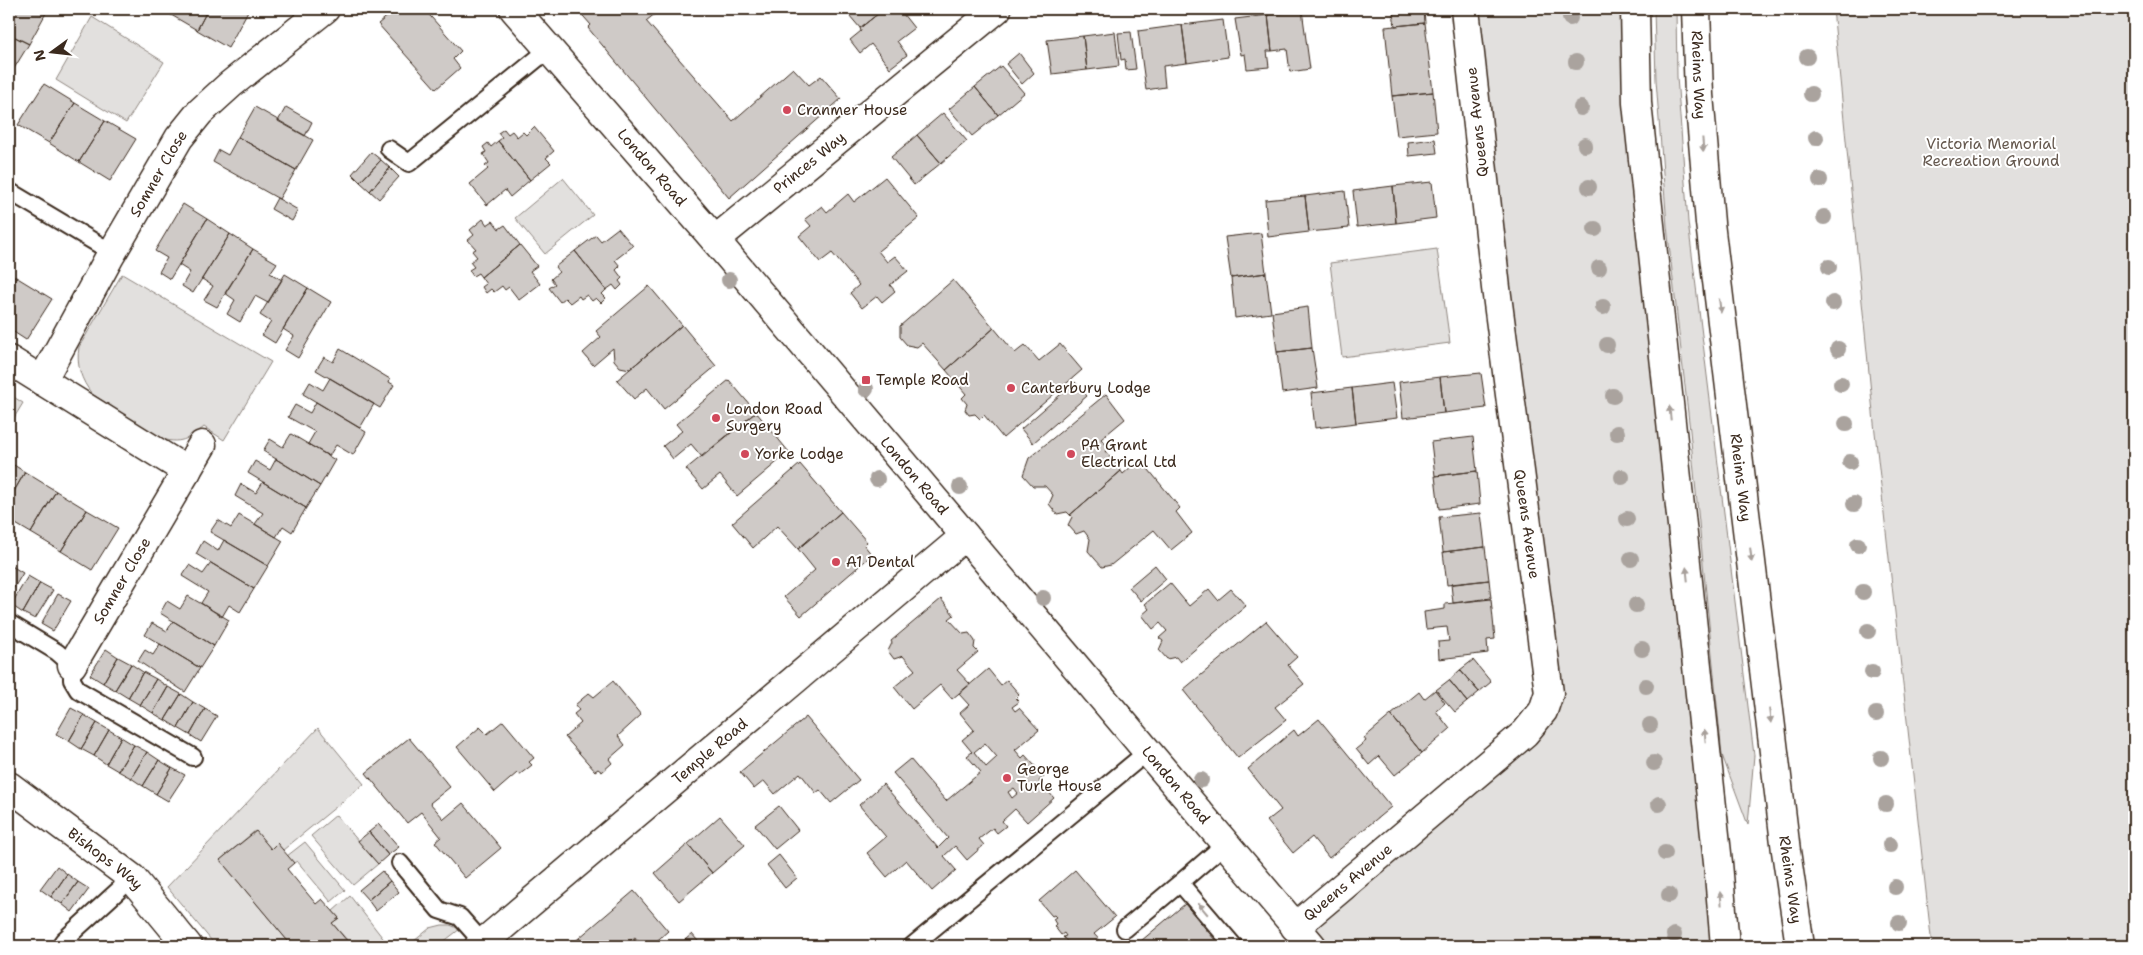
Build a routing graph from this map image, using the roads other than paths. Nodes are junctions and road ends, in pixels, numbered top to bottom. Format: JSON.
{"nodes":[{"id":1,"x":326,"y":9,"type":"edge"},
{"id":2,"x":514,"y":9,"type":"edge"},
{"id":3,"x":997,"y":9,"type":"edge"},
{"id":4,"x":1465,"y":9,"type":"edge"},
{"id":5,"x":1635,"y":9,"type":"edge"},
{"id":6,"x":1696,"y":9,"type":"edge"},
{"id":7,"x":549,"y":49,"type":"junction"},
{"id":8,"x":389,"y":150,"type":"dead end"},
{"id":9,"x":9,"y":190,"type":"edge"},
{"id":10,"x":715,"y":240,"type":"junction"},
{"id":11,"x":112,"y":252,"type":"junction"},
{"id":12,"x":9,"y":360,"type":"edge"},
{"id":13,"x":42,"y":381,"type":"junction"},
{"id":14,"x":202,"y":445,"type":"dead end"},
{"id":15,"x":187,"y":471,"type":"junction"},
{"id":16,"x":965,"y":536,"type":"junction"},
{"id":17,"x":9,"y":623,"type":"edge"},
{"id":18,"x":72,"y":665,"type":"junction"},
{"id":19,"x":1147,"y":752,"type":"junction"},
{"id":20,"x":193,"y":757,"type":"dead end"},
{"id":21,"x":9,"y":786,"type":"edge"},
{"id":22,"x":1225,"y":844,"type":"junction"},
{"id":23,"x":400,"y":863,"type":"dead end"},
{"id":24,"x":132,"y":878,"type":"junction"},
{"id":25,"x":1180,"y":882,"type":"junction"},
{"id":26,"x":1125,"y":929,"type":"dead end"},
{"id":27,"x":1303,"y":937,"type":"edge"},
{"id":28,"x":63,"y":941,"type":"dead end"},
{"id":29,"x":481,"y":944,"type":"edge"},
{"id":30,"x":188,"y":946,"type":"edge"},
{"id":31,"x":912,"y":946,"type":"edge"},
{"id":32,"x":1234,"y":946,"type":"edge"},
{"id":33,"x":1725,"y":946,"type":"edge"},
{"id":34,"x":1800,"y":946,"type":"edge"}],
"edges":[{"from":1,"to":11,"type":"street","name":"Somner Close"},
{"from":2,"to":7,"type":"street","name":"London Road"},
{"from":3,"to":10,"type":"street","name":"Princes Way"},
{"from":4,"to":27,"type":"street","name":"Queens Avenue"},
{"from":33,"to":5,"type":"street","one_way":true},
{"from":6,"to":34,"type":"street","name":"Rheims Way","one_way":true},
{"from":7,"to":8,"type":"lane"},
{"from":7,"to":10,"type":"street","name":"London Road"},
{"from":9,"to":11,"type":"lane"},
{"from":10,"to":16,"type":"street","name":"London Road"},
{"from":11,"to":13,"type":"street","name":"Somner Close"},
{"from":12,"to":13,"type":"street"},
{"from":13,"to":15,"type":"street"},
{"from":14,"to":15,"type":"street","name":"Somner Close"},
{"from":15,"to":18,"type":"street","name":"Somner Close"},
{"from":16,"to":19,"type":"street","name":"London Road"},
{"from":16,"to":29,"type":"street","name":"Temple Road"},
{"from":17,"to":18,"type":"lane"},
{"from":18,"to":20,"type":"lane"},
{"from":19,"to":22,"type":"street","name":"London Road"},
{"from":19,"to":31,"type":"lane"},
{"from":21,"to":24,"type":"street","name":"Bishops Way"},
{"from":22,"to":25,"type":"lane"},
{"from":22,"to":27,"type":"street","name":"London Road"},
{"from":23,"to":29,"type":"lane"},
{"from":24,"to":28,"type":"lane"},
{"from":24,"to":30,"type":"street","name":"Bishops Way"},
{"from":25,"to":26,"type":"lane"},
{"from":32,"to":25,"type":"lane","one_way":true}]}
